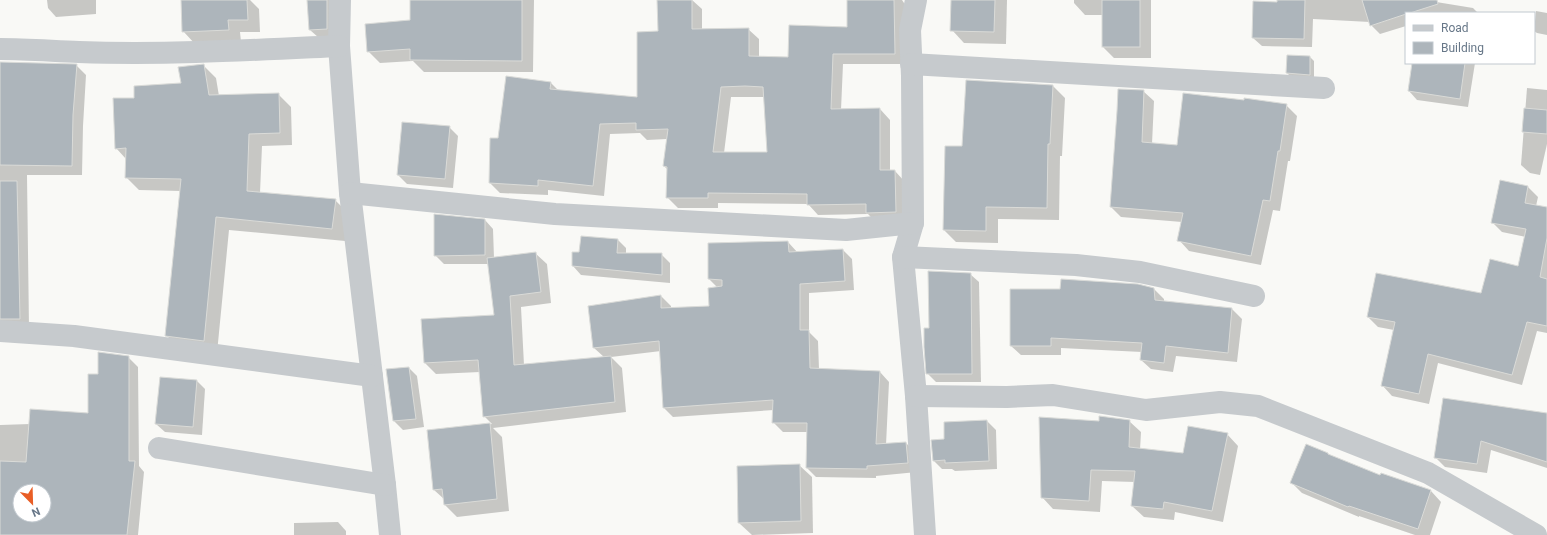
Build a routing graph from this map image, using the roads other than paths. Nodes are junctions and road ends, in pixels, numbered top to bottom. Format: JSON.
{"nodes":[{"id":1,"x":340,"y":0,"type":"edge"},
{"id":2,"x":916,"y":0,"type":"edge"},
{"id":3,"x":340,"y":46,"type":"junction"},
{"id":4,"x":0,"y":49,"type":"edge"},
{"id":5,"x":911,"y":64,"type":"junction"},
{"id":6,"x":1324,"y":88,"type":"dead end"},
{"id":7,"x":350,"y":193,"type":"junction"},
{"id":8,"x":913,"y":223,"type":"junction"},
{"id":9,"x":903,"y":256,"type":"junction"},
{"id":10,"x":1254,"y":296,"type":"dead end"},
{"id":11,"x":0,"y":331,"type":"edge"},
{"id":12,"x":372,"y":376,"type":"junction"},
{"id":13,"x":916,"y":396,"type":"junction"},
{"id":14,"x":159,"y":448,"type":"dead end"},
{"id":15,"x":385,"y":485,"type":"junction"},
{"id":16,"x":390,"y":535,"type":"edge"},
{"id":17,"x":925,"y":535,"type":"edge"},
{"id":18,"x":1536,"y":535,"type":"edge"}],
"edges":[{"from":1,"to":3,"type":"street"},
{"from":2,"to":5,"type":"street"},
{"from":3,"to":4,"type":"street"},
{"from":3,"to":7,"type":"street"},
{"from":5,"to":6,"type":"street"},
{"from":5,"to":8,"type":"street"},
{"from":7,"to":8,"type":"street"},
{"from":7,"to":12,"type":"street"},
{"from":8,"to":9,"type":"street"},
{"from":9,"to":10,"type":"street"},
{"from":9,"to":13,"type":"street"},
{"from":11,"to":12,"type":"street"},
{"from":12,"to":15,"type":"street"},
{"from":13,"to":17,"type":"street"},
{"from":13,"to":18,"type":"street"},
{"from":14,"to":15,"type":"street"},
{"from":15,"to":16,"type":"street"}]}
